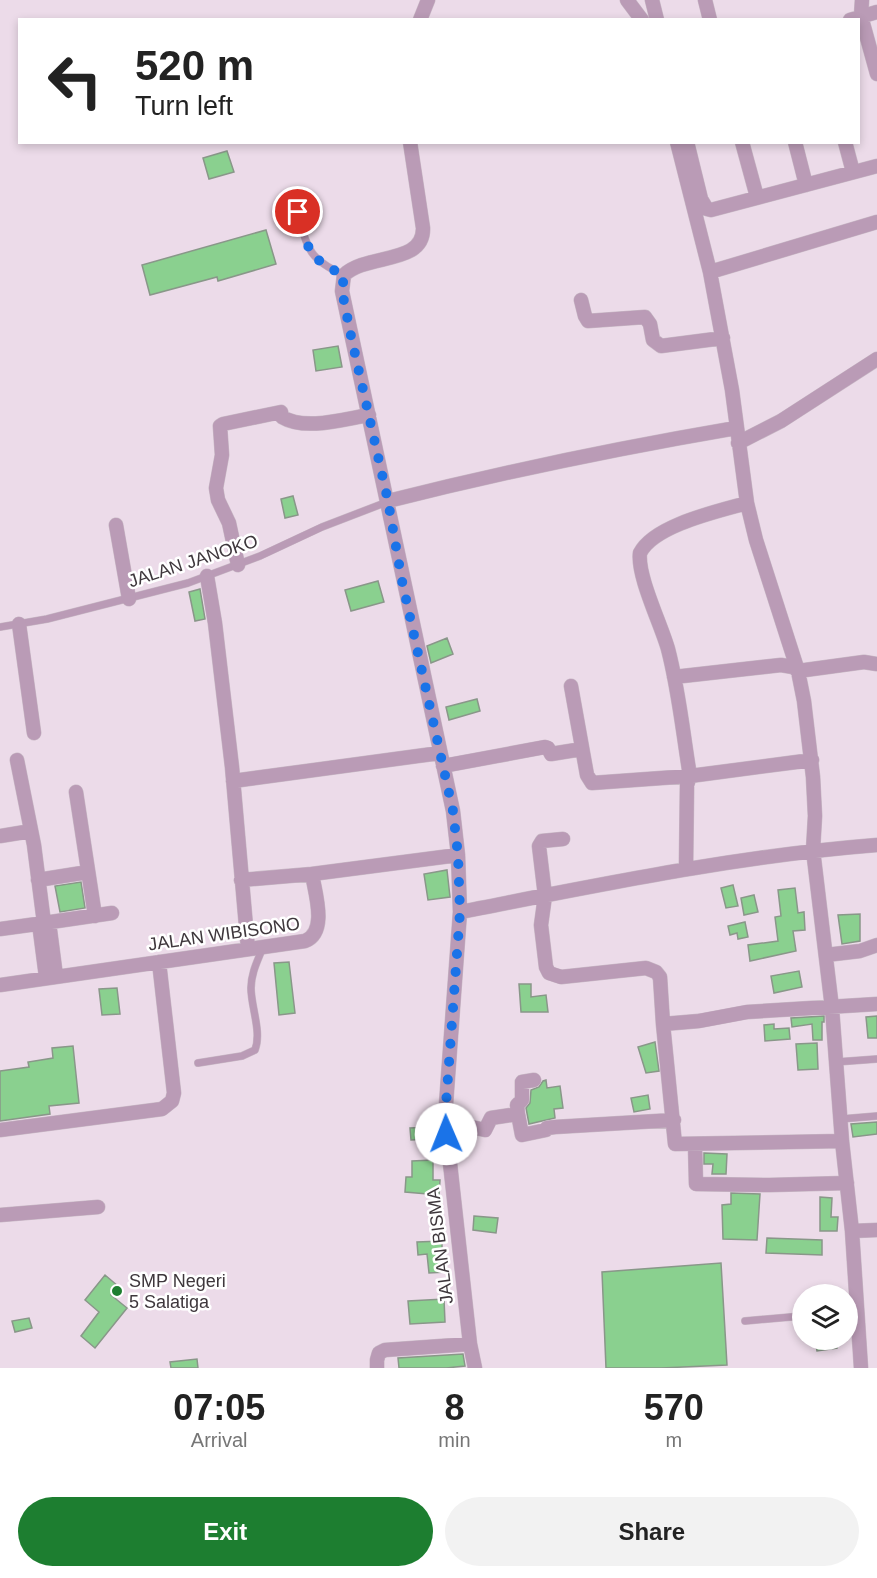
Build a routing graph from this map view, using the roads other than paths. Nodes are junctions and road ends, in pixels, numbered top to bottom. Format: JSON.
{"nodes":[{"id":1,"x":428,"y":0,"type":"edge"},
{"id":2,"x":627,"y":0,"type":"edge"},
{"id":3,"x":652,"y":0,"type":"edge"},
{"id":4,"x":864,"y":0,"type":"edge"},
{"id":5,"x":711,"y":1,"type":"edge"},
{"id":6,"x":865,"y":15,"type":"edge"},
{"id":7,"x":421,"y":18,"type":"edge"},
{"id":8,"x":640,"y":18,"type":"edge"},
{"id":9,"x":656,"y":18,"type":"edge"},
{"id":10,"x":710,"y":18,"type":"edge"},
{"id":11,"x":877,"y":38,"type":"edge"},
{"id":12,"x":877,"y":74,"type":"edge"},
{"id":13,"x":410,"y":144,"type":"edge"},
{"id":14,"x":677,"y":144,"type":"edge"},
{"id":15,"x":687,"y":144,"type":"edge"},
{"id":16,"x":743,"y":144,"type":"edge"},
{"id":17,"x":796,"y":144,"type":"edge"},
{"id":18,"x":846,"y":144,"type":"edge"},
{"id":19,"x":877,"y":166,"type":"edge"},
{"id":20,"x":853,"y":172,"type":"junction"},
{"id":21,"x":806,"y":185,"type":"junction"},
{"id":22,"x":757,"y":197,"type":"junction"},
{"id":23,"x":298,"y":212,"type":"dead end"},
{"id":24,"x":877,"y":222,"type":"edge"},
{"id":25,"x":710,"y":272,"type":"junction"},
{"id":26,"x":344,"y":275,"type":"junction"},
{"id":27,"x":581,"y":300,"type":"dead end"},
{"id":28,"x":723,"y":338,"type":"junction"},
{"id":29,"x":877,"y":359,"type":"edge"},
{"id":30,"x":369,"y":415,"type":"junction"},
{"id":31,"x":736,"y":428,"type":"junction"},
{"id":32,"x":738,"y":443,"type":"junction"},
{"id":33,"x":388,"y":501,"type":"junction"},
{"id":34,"x":747,"y":503,"type":"junction"},
{"id":35,"x":116,"y":525,"type":"dead end"},
{"id":36,"x":238,"y":565,"type":"junction"},
{"id":37,"x":207,"y":576,"type":"junction"},
{"id":38,"x":129,"y":599,"type":"junction"},
{"id":39,"x":20,"y":624,"type":"junction"},
{"id":40,"x":0,"y":627,"type":"edge"},
{"id":41,"x":877,"y":664,"type":"edge"},
{"id":42,"x":798,"y":671,"type":"junction"},
{"id":43,"x":675,"y":677,"type":"junction"},
{"id":44,"x":571,"y":686,"type":"dead end"},
{"id":45,"x":34,"y":733,"type":"dead end"},
{"id":46,"x":582,"y":749,"type":"junction"},
{"id":47,"x":17,"y":760,"type":"dead end"},
{"id":48,"x":442,"y":760,"type":"junction"},
{"id":49,"x":812,"y":760,"type":"junction"},
{"id":50,"x":690,"y":776,"type":"junction"},
{"id":51,"x":233,"y":781,"type":"junction"},
{"id":52,"x":76,"y":792,"type":"dead end"},
{"id":53,"x":31,"y":831,"type":"junction"},
{"id":54,"x":0,"y":835,"type":"edge"},
{"id":55,"x":563,"y":838,"type":"dead end"},
{"id":56,"x":877,"y":845,"type":"edge"},
{"id":57,"x":813,"y":850,"type":"junction"},
{"id":58,"x":458,"y":855,"type":"junction"},
{"id":59,"x":686,"y":868,"type":"junction"},
{"id":60,"x":88,"y":872,"type":"junction"},
{"id":61,"x":312,"y":874,"type":"junction"},
{"id":62,"x":38,"y":880,"type":"junction"},
{"id":63,"x":241,"y":880,"type":"junction"},
{"id":64,"x":545,"y":896,"type":"junction"},
{"id":65,"x":460,"y":912,"type":"junction"},
{"id":66,"x":112,"y":914,"type":"dead end"},
{"id":67,"x":95,"y":916,"type":"junction"},
{"id":68,"x":44,"y":922,"type":"junction"},
{"id":69,"x":0,"y":929,"type":"edge"},
{"id":70,"x":877,"y":945,"type":"edge"},
{"id":71,"x":263,"y":947,"type":"junction"},
{"id":72,"x":248,"y":949,"type":"junction"},
{"id":73,"x":826,"y":955,"type":"junction"},
{"id":74,"x":159,"y":962,"type":"junction"},
{"id":75,"x":51,"y":977,"type":"junction"},
{"id":76,"x":0,"y":985,"type":"edge"},
{"id":77,"x":877,"y":1004,"type":"edge"},
{"id":78,"x":832,"y":1008,"type":"junction"},
{"id":79,"x":663,"y":1024,"type":"junction"},
{"id":80,"x":877,"y":1059,"type":"edge"},
{"id":81,"x":836,"y":1062,"type":"junction"},
{"id":82,"x":198,"y":1063,"type":"dead end"},
{"id":83,"x":534,"y":1080,"type":"dead end"},
{"id":84,"x":518,"y":1114,"type":"junction"},
{"id":85,"x":877,"y":1116,"type":"edge"},
{"id":86,"x":841,"y":1119,"type":"junction"},
{"id":87,"x":674,"y":1120,"type":"junction"},
{"id":88,"x":445,"y":1121,"type":"junction"},
{"id":89,"x":0,"y":1130,"type":"edge"},
{"id":90,"x":843,"y":1141,"type":"junction"},
{"id":91,"x":695,"y":1144,"type":"junction"},
{"id":92,"x":847,"y":1183,"type":"junction"},
{"id":93,"x":98,"y":1207,"type":"dead end"},
{"id":94,"x":0,"y":1215,"type":"edge"},
{"id":95,"x":877,"y":1230,"type":"edge"},
{"id":96,"x":852,"y":1231,"type":"junction"},
{"id":97,"x":852,"y":1284,"type":"edge"},
{"id":98,"x":792,"y":1317,"type":"edge"},
{"id":99,"x":745,"y":1321,"type":"dead end"},
{"id":100,"x":470,"y":1344,"type":"junction"},
{"id":101,"x":858,"y":1349,"type":"edge"},
{"id":102,"x":377,"y":1368,"type":"edge"},
{"id":103,"x":475,"y":1368,"type":"edge"},
{"id":104,"x":861,"y":1368,"type":"edge"}],
"edges":[{"from":1,"to":7,"type":"street"},
{"from":2,"to":8,"type":"street"},
{"from":3,"to":9,"type":"street"},
{"from":4,"to":6,"type":"street"},
{"from":5,"to":10,"type":"street"},
{"from":6,"to":11,"type":"street"},
{"from":6,"to":12,"type":"street"},
{"from":13,"to":26,"type":"street"},
{"from":14,"to":25,"type":"street"},
{"from":15,"to":22,"type":"street"},
{"from":16,"to":22,"type":"street"},
{"from":17,"to":21,"type":"street"},
{"from":18,"to":20,"type":"street"},
{"from":19,"to":20,"type":"street"},
{"from":20,"to":21,"type":"street"},
{"from":21,"to":22,"type":"street"},
{"from":23,"to":26,"type":"lane"},
{"from":24,"to":25,"type":"street"},
{"from":25,"to":28,"type":"street"},
{"from":26,"to":30,"type":"street","name":"JALAN BISMA"},
{"from":27,"to":28,"type":"street"},
{"from":28,"to":31,"type":"street"},
{"from":29,"to":32,"type":"street"},
{"from":30,"to":33,"type":"street","name":"JALAN BISMA"},
{"from":30,"to":36,"type":"street"},
{"from":31,"to":32,"type":"street"},
{"from":31,"to":33,"type":"street"},
{"from":32,"to":34,"type":"street"},
{"from":33,"to":36,"type":"lane","name":"JALAN JANOKO"},
{"from":33,"to":48,"type":"street","name":"JALAN BISMA"},
{"from":34,"to":42,"type":"street"},
{"from":34,"to":43,"type":"street"},
{"from":35,"to":38,"type":"street"},
{"from":36,"to":37,"type":"lane","name":"JALAN JANOKO"},
{"from":37,"to":38,"type":"lane","name":"JALAN JANOKO"},
{"from":37,"to":51,"type":"street"},
{"from":38,"to":39,"type":"lane","name":"JALAN JANOKO"},
{"from":39,"to":40,"type":"lane","name":"JALAN JANOKO"},
{"from":39,"to":45,"type":"street"},
{"from":41,"to":42,"type":"street"},
{"from":42,"to":43,"type":"street"},
{"from":42,"to":49,"type":"street"},
{"from":43,"to":50,"type":"street"},
{"from":44,"to":46,"type":"street"},
{"from":46,"to":48,"type":"street"},
{"from":46,"to":50,"type":"street"},
{"from":47,"to":53,"type":"street"},
{"from":48,"to":51,"type":"street"},
{"from":48,"to":58,"type":"street","name":"JALAN BISMA"},
{"from":49,"to":50,"type":"street"},
{"from":49,"to":57,"type":"street"},
{"from":50,"to":59,"type":"street"},
{"from":51,"to":63,"type":"street"},
{"from":52,"to":60,"type":"street"},
{"from":53,"to":54,"type":"street"},
{"from":53,"to":62,"type":"street"},
{"from":55,"to":64,"type":"street"},
{"from":56,"to":57,"type":"street"},
{"from":57,"to":59,"type":"street"},
{"from":57,"to":73,"type":"street"},
{"from":58,"to":61,"type":"street"},
{"from":58,"to":65,"type":"street","name":"JALAN BISMA"},
{"from":59,"to":64,"type":"street"},
{"from":60,"to":62,"type":"street"},
{"from":60,"to":67,"type":"street"},
{"from":61,"to":63,"type":"street"},
{"from":61,"to":71,"type":"street","name":"JALAN WIBISONO"},
{"from":62,"to":68,"type":"street"},
{"from":63,"to":72,"type":"street"},
{"from":64,"to":65,"type":"street"},
{"from":64,"to":79,"type":"street"},
{"from":65,"to":88,"type":"street","name":"JALAN BISMA"},
{"from":66,"to":67,"type":"street"},
{"from":67,"to":68,"type":"street"},
{"from":68,"to":69,"type":"street"},
{"from":68,"to":75,"type":"street"},
{"from":70,"to":73,"type":"street"},
{"from":71,"to":72,"type":"street","name":"JALAN WIBISONO"},
{"from":71,"to":82,"type":"lane"},
{"from":72,"to":74,"type":"street","name":"JALAN WIBISONO"},
{"from":73,"to":78,"type":"street"},
{"from":74,"to":75,"type":"street","name":"JALAN WIBISONO"},
{"from":74,"to":89,"type":"street"},
{"from":75,"to":76,"type":"street","name":"JALAN WIBISONO"},
{"from":77,"to":78,"type":"street"},
{"from":78,"to":79,"type":"street"},
{"from":78,"to":81,"type":"street"},
{"from":79,"to":87,"type":"street"},
{"from":80,"to":81,"type":"lane"},
{"from":81,"to":86,"type":"street"},
{"from":83,"to":84,"type":"street"},
{"from":84,"to":87,"type":"street"},
{"from":84,"to":88,"type":"street"},
{"from":85,"to":86,"type":"lane"},
{"from":86,"to":90,"type":"street"},
{"from":87,"to":91,"type":"street"},
{"from":88,"to":100,"type":"street","name":"JALAN BISMA"},
{"from":90,"to":91,"type":"street"},
{"from":90,"to":92,"type":"street"},
{"from":91,"to":92,"type":"street"},
{"from":92,"to":96,"type":"street"},
{"from":93,"to":94,"type":"street"},
{"from":95,"to":96,"type":"street"},
{"from":96,"to":97,"type":"street"},
{"from":98,"to":99,"type":"lane"},
{"from":100,"to":102,"type":"street"},
{"from":100,"to":103,"type":"street","name":"JALAN BISMA"},
{"from":101,"to":104,"type":"street"}]}
